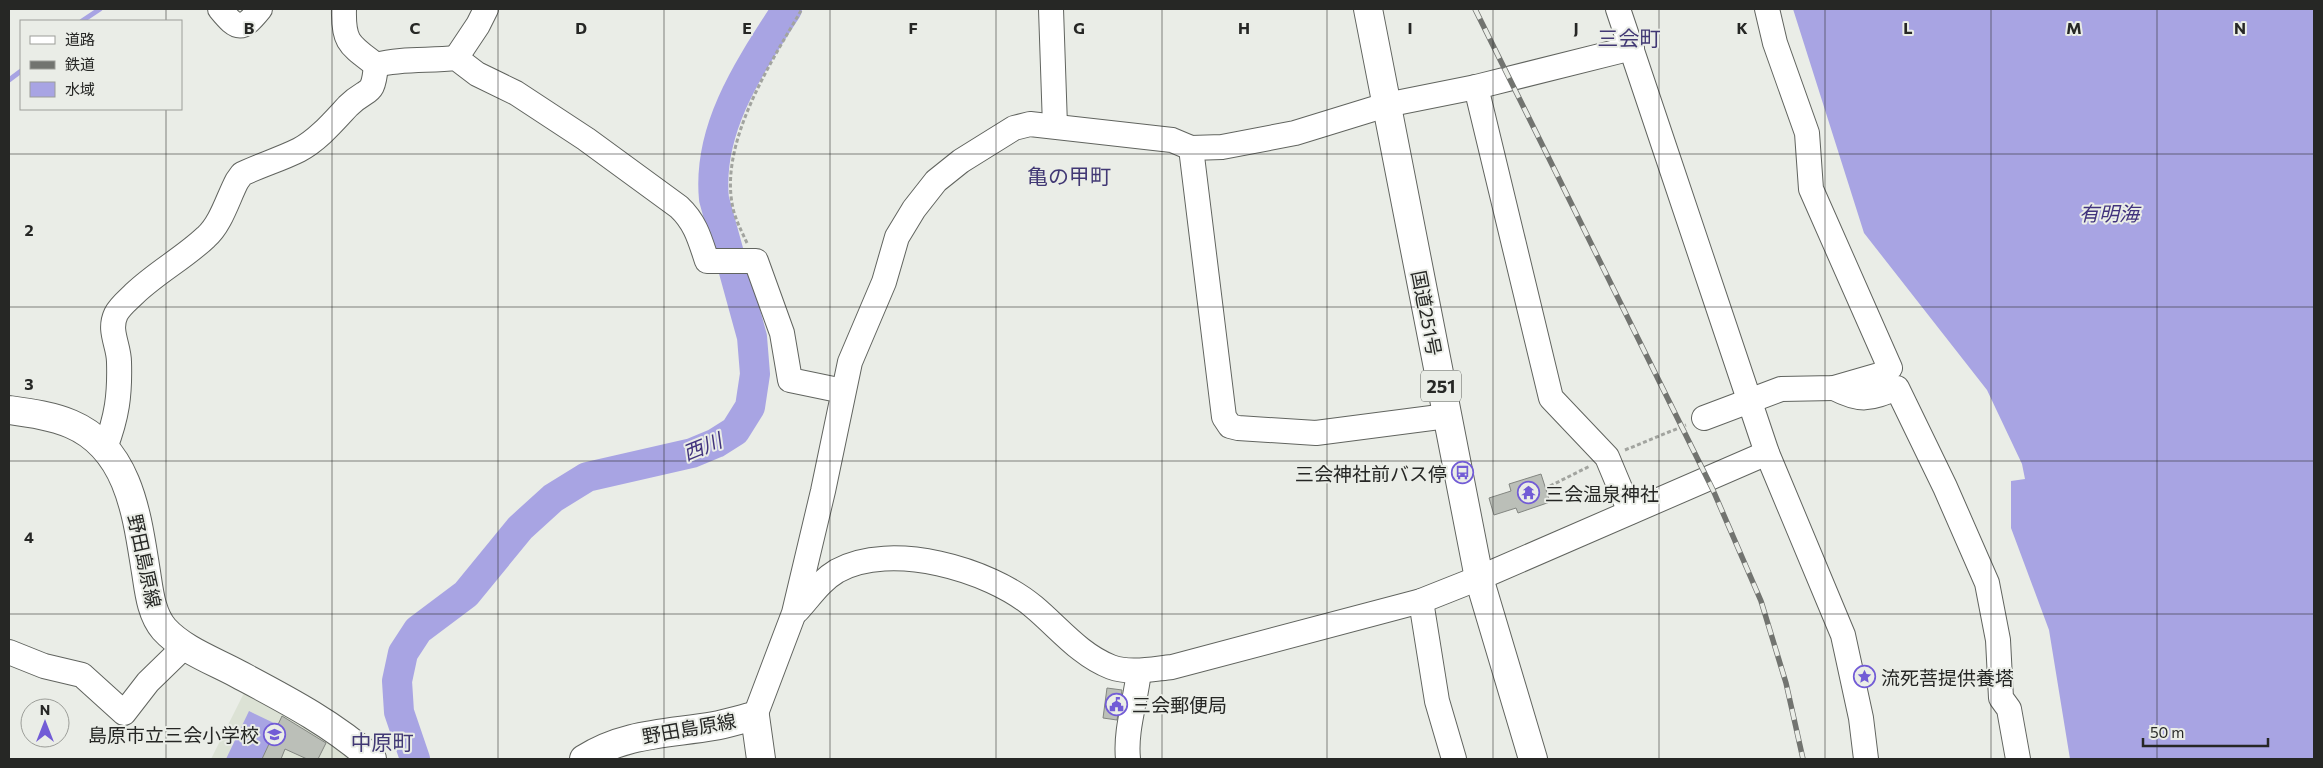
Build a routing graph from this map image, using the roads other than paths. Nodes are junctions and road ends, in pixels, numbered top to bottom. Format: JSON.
{"nodes":[{"id":1,"x":220,"y":9,"type":"edge"},
{"id":2,"x":260,"y":9,"type":"edge"},
{"id":3,"x":344,"y":9,"type":"edge"},
{"id":4,"x":486,"y":9,"type":"edge"},
{"id":5,"x":1051,"y":9,"type":"edge"},
{"id":6,"x":1368,"y":9,"type":"edge"},
{"id":7,"x":1618,"y":9,"type":"edge"},
{"id":8,"x":1767,"y":9,"type":"edge"},
{"id":9,"x":1632,"y":48,"type":"junction"},
{"id":10,"x":456,"y":58,"type":"junction"},
{"id":11,"x":376,"y":65,"type":"junction"},
{"id":12,"x":1476,"y":87,"type":"junction"},
{"id":13,"x":1386,"y":105,"type":"junction"},
{"id":14,"x":1055,"y":126,"type":"junction"},
{"id":15,"x":1191,"y":148,"type":"junction"},
{"id":16,"x":1834,"y":388,"type":"junction"},
{"id":17,"x":843,"y":391,"type":"junction"},
{"id":18,"x":1749,"y":400,"type":"junction"},
{"id":19,"x":9,"y":410,"type":"edge"},
{"id":20,"x":1447,"y":416,"type":"junction"},
{"id":21,"x":1704,"y":418,"type":"road end"},
{"id":22,"x":105,"y":448,"type":"junction"},
{"id":23,"x":1767,"y":453,"type":"junction"},
{"id":24,"x":1630,"y":512,"type":"junction"},
{"id":25,"x":1479,"y":578,"type":"junction"},
{"id":26,"x":1420,"y":601,"type":"junction"},
{"id":27,"x":794,"y":614,"type":"junction"},
{"id":28,"x":185,"y":646,"type":"junction"},
{"id":29,"x":9,"y":652,"type":"edge"},
{"id":30,"x":1139,"y":671,"type":"junction"},
{"id":31,"x":755,"y":716,"type":"junction"},
{"id":32,"x":362,"y":755,"type":"edge"},
{"id":33,"x":584,"y":759,"type":"edge"},
{"id":34,"x":761,"y":759,"type":"edge"},
{"id":35,"x":1128,"y":759,"type":"edge"},
{"id":36,"x":1454,"y":759,"type":"edge"},
{"id":37,"x":1534,"y":759,"type":"edge"},
{"id":38,"x":1866,"y":759,"type":"edge"},
{"id":39,"x":2018,"y":759,"type":"edge"}],
"edges":[{"from":1,"to":2,"type":"street"},
{"from":3,"to":11,"type":"street"},
{"from":4,"to":10,"type":"street"},
{"from":5,"to":14,"type":"street"},
{"from":6,"to":13,"type":"main road","name":"国道251号","number":"251"},
{"from":7,"to":9,"type":"street"},
{"from":8,"to":16,"type":"street"},
{"from":9,"to":12,"type":"street"},
{"from":9,"to":18,"type":"street"},
{"from":10,"to":11,"type":"street"},
{"from":10,"to":17,"type":"street"},
{"from":11,"to":22,"type":"street"},
{"from":12,"to":13,"type":"street"},
{"from":12,"to":24,"type":"street"},
{"from":13,"to":15,"type":"street"},
{"from":13,"to":20,"type":"main road","name":"国道251号","number":"251"},
{"from":14,"to":15,"type":"street"},
{"from":14,"to":17,"type":"street"},
{"from":15,"to":20,"type":"street"},
{"from":16,"to":18,"type":"street"},
{"from":16,"to":39,"type":"street"},
{"from":17,"to":27,"type":"street"},
{"from":18,"to":21,"type":"street"},
{"from":18,"to":23,"type":"street"},
{"from":19,"to":22,"type":"main road","name":"野田島原線"},
{"from":20,"to":25,"type":"main road","name":"国道251号","number":"251"},
{"from":22,"to":28,"type":"main road","name":"野田島原線"},
{"from":23,"to":24,"type":"street"},
{"from":23,"to":38,"type":"street"},
{"from":24,"to":25,"type":"street"},
{"from":25,"to":26,"type":"street"},
{"from":25,"to":37,"type":"main road","name":"国道251号","number":"251"},
{"from":26,"to":30,"type":"street"},
{"from":26,"to":36,"type":"street"},
{"from":27,"to":30,"type":"street"},
{"from":27,"to":31,"type":"street"},
{"from":28,"to":29,"type":"street"},
{"from":28,"to":32,"type":"main road","name":"野田島原線"},
{"from":30,"to":35,"type":"street"},
{"from":31,"to":33,"type":"main road","name":"野田島原線"},
{"from":31,"to":34,"type":"main road","name":"野田島原線"}]}
